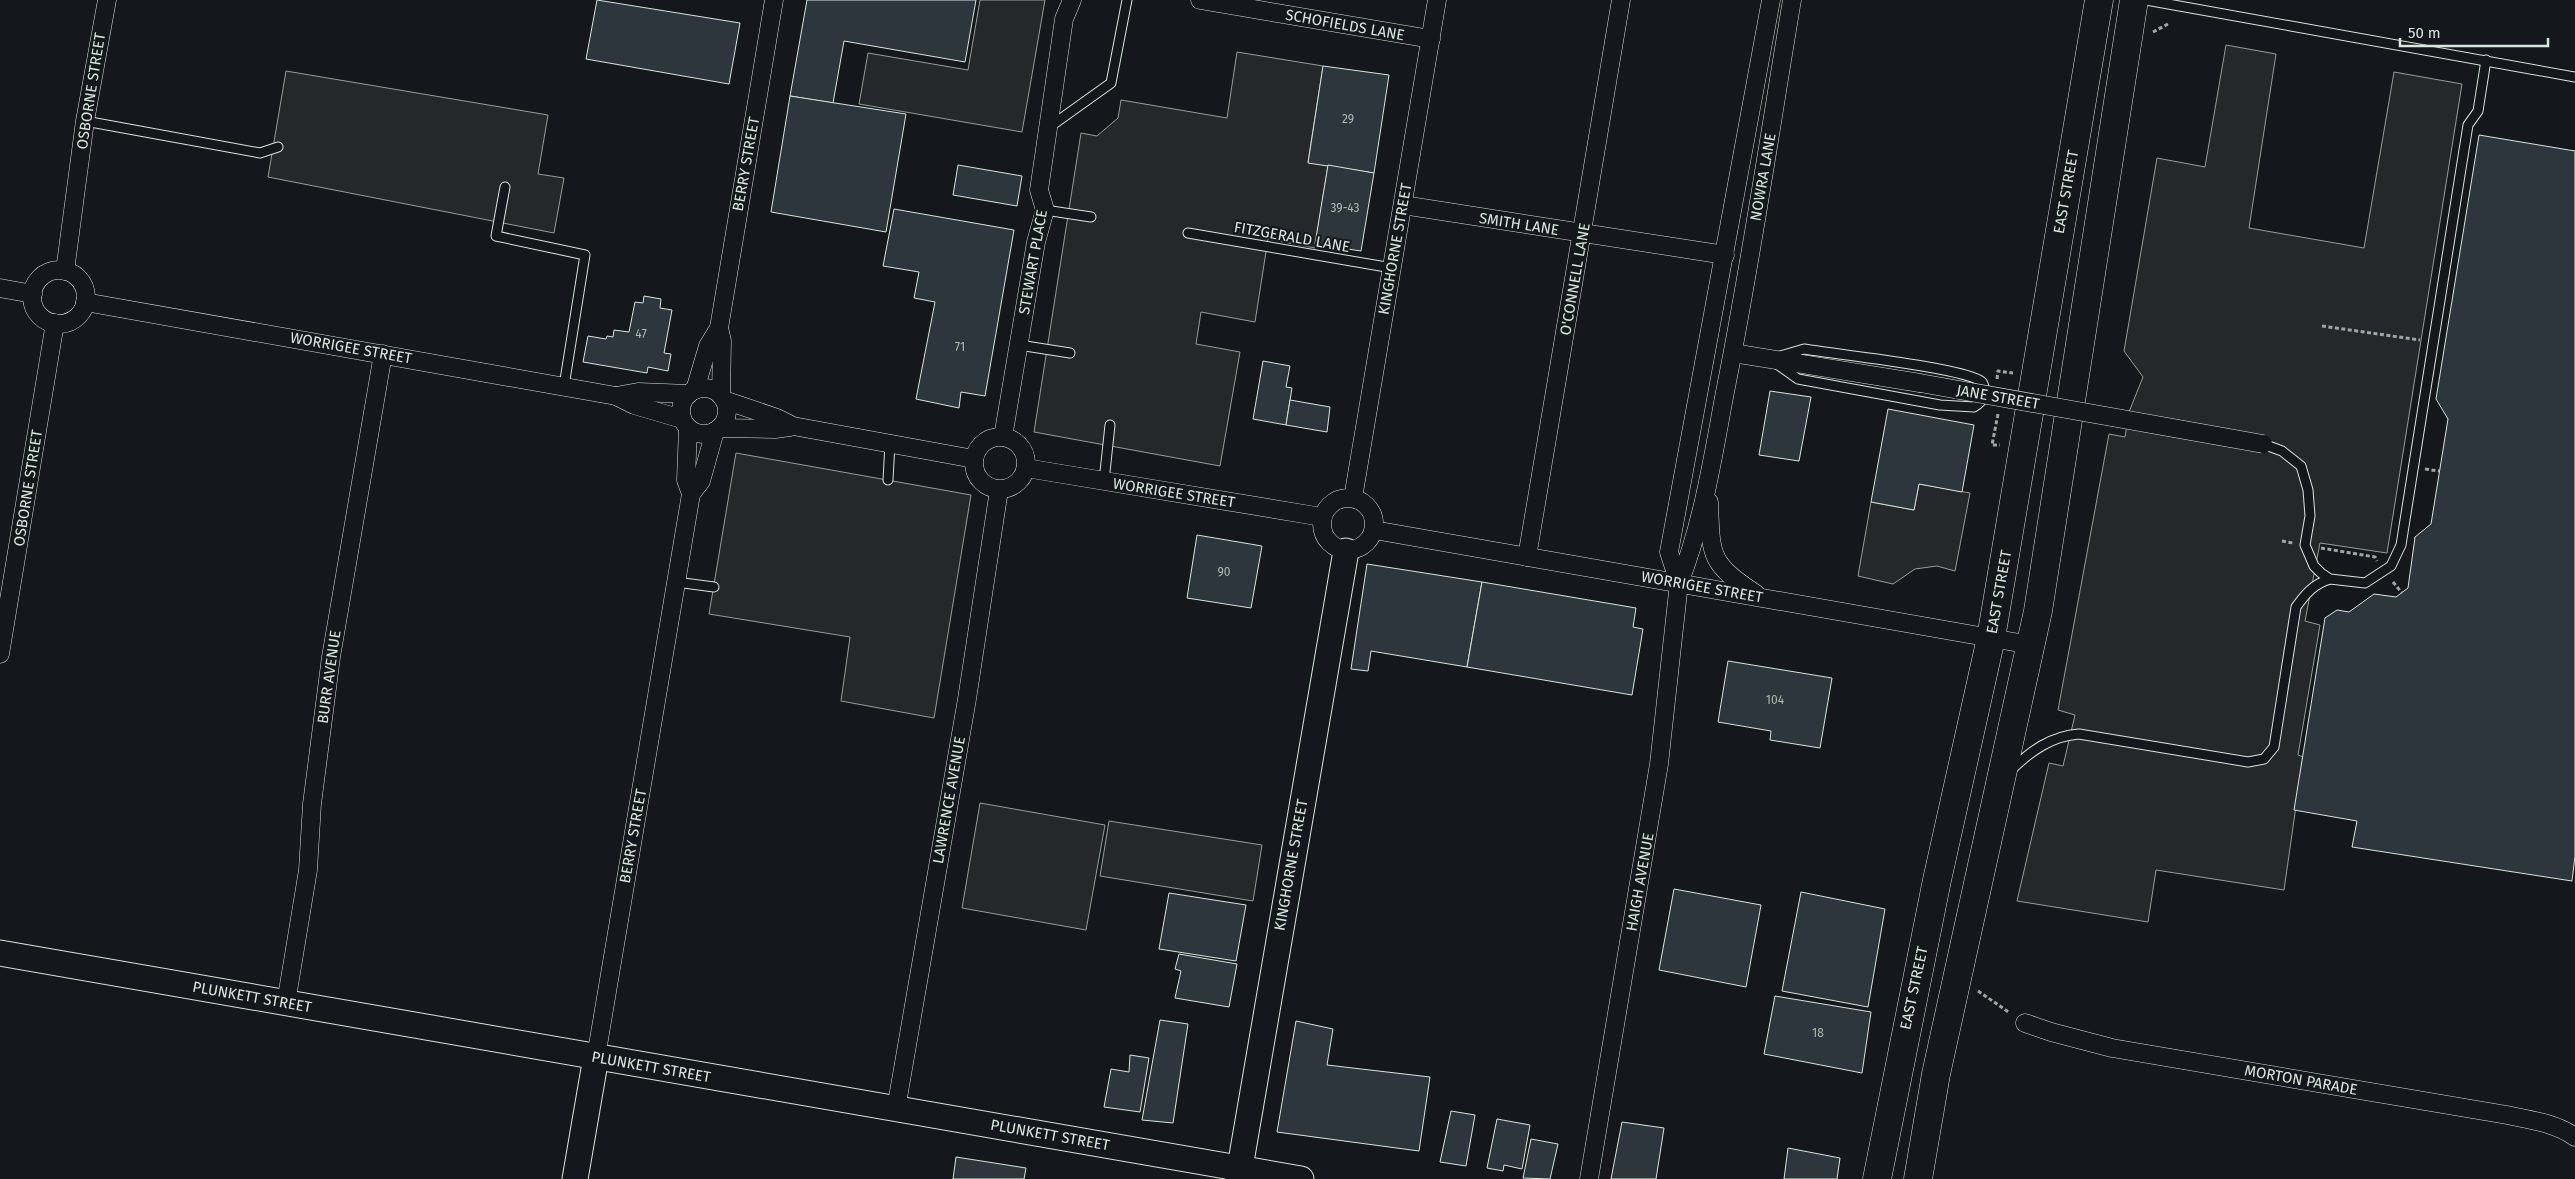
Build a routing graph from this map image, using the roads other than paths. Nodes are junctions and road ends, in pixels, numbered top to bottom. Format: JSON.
{"nodes":[{"id":1,"x":106,"y":0,"type":"edge"},
{"id":2,"x":774,"y":0,"type":"edge"},
{"id":3,"x":1072,"y":0,"type":"edge"},
{"id":4,"x":1127,"y":0,"type":"edge"},
{"id":5,"x":1200,"y":0,"type":"edge"},
{"id":6,"x":1437,"y":0,"type":"edge"},
{"id":7,"x":1621,"y":0,"type":"edge"},
{"id":8,"x":1771,"y":0,"type":"edge"},
{"id":9,"x":1792,"y":0,"type":"edge"},
{"id":10,"x":2099,"y":0,"type":"edge"},
{"id":11,"x":2134,"y":0,"type":"edge"},
{"id":12,"x":2146,"y":0,"type":"edge"},
{"id":13,"x":1431,"y":39,"type":"junction"},
{"id":14,"x":2486,"y":60,"type":"junction"},
{"id":15,"x":2575,"y":77,"type":"edge"},
{"id":16,"x":85,"y":121,"type":"junction"},
{"id":17,"x":1048,"y":128,"type":"junction"},
{"id":18,"x":278,"y":147,"type":"dead end"},
{"id":19,"x":505,"y":187,"type":"dead end"},
{"id":20,"x":1403,"y":205,"type":"junction"},
{"id":21,"x":1045,"y":210,"type":"junction"},
{"id":22,"x":1091,"y":217,"type":"dead end"},
{"id":23,"x":1188,"y":233,"type":"dead end"},
{"id":24,"x":1582,"y":234,"type":"junction"},
{"id":25,"x":1724,"y":255,"type":"junction"},
{"id":26,"x":1392,"y":268,"type":"junction"},
{"id":27,"x":65,"y":271,"type":"junction"},
{"id":28,"x":0,"y":288,"type":"edge"},
{"id":29,"x":33,"y":294,"type":"junction"},
{"id":30,"x":1717,"y":298,"type":"junction"},
{"id":31,"x":85,"y":302,"type":"junction"},
{"id":32,"x":55,"y":323,"type":"junction"},
{"id":33,"x":719,"y":328,"type":"junction"},
{"id":34,"x":1019,"y":344,"type":"junction"},
{"id":35,"x":1070,"y":353,"type":"dead end"},
{"id":36,"x":1733,"y":353,"type":"junction"},
{"id":37,"x":383,"y":354,"type":"junction"},
{"id":38,"x":1770,"y":359,"type":"junction"},
{"id":39,"x":564,"y":386,"type":"junction"},
{"id":40,"x":692,"y":392,"type":"junction"},
{"id":41,"x":616,"y":396,"type":"junction"},
{"id":42,"x":723,"y":398,"type":"junction"},
{"id":43,"x":1696,"y":404,"type":"junction"},
{"id":44,"x":685,"y":423,"type":"junction"},
{"id":45,"x":1110,"y":425,"type":"dead end"},
{"id":46,"x":793,"y":426,"type":"junction"},
{"id":47,"x":717,"y":430,"type":"junction"},
{"id":48,"x":1003,"y":437,"type":"junction"},
{"id":49,"x":890,"y":442,"type":"junction"},
{"id":50,"x":2263,"y":444,"type":"joint"},
{"id":51,"x":974,"y":459,"type":"junction"},
{"id":52,"x":1026,"y":468,"type":"junction"},
{"id":53,"x":888,"y":480,"type":"dead end"},
{"id":54,"x":1104,"y":482,"type":"junction"},
{"id":55,"x":1708,"y":482,"type":"junction"},
{"id":56,"x":999,"y":490,"type":"junction"},
{"id":57,"x":690,"y":494,"type":"junction"},
{"id":58,"x":1353,"y":498,"type":"junction"},
{"id":59,"x":1322,"y":517,"type":"junction"},
{"id":60,"x":1374,"y":530,"type":"junction"},
{"id":61,"x":1346,"y":551,"type":"junction"},
{"id":62,"x":1527,"y":557,"type":"junction"},
{"id":63,"x":2330,"y":579,"type":"junction"},
{"id":64,"x":676,"y":582,"type":"junction"},
{"id":65,"x":1679,"y":584,"type":"junction"},
{"id":66,"x":714,"y":587,"type":"dead end"},
{"id":67,"x":1762,"y":598,"type":"junction"},
{"id":68,"x":1991,"y":638,"type":"junction"},
{"id":69,"x":2031,"y":645,"type":"junction"},
{"id":70,"x":0,"y":654,"type":"edge"},
{"id":71,"x":2002,"y":779,"type":"junction"},
{"id":72,"x":0,"y":953,"type":"edge"},
{"id":73,"x":286,"y":1003,"type":"junction"},
{"id":74,"x":2025,"y":1023,"type":"road end"},
{"id":75,"x":596,"y":1057,"type":"junction"},
{"id":76,"x":896,"y":1109,"type":"junction"},
{"id":77,"x":2575,"y":1137,"type":"edge"},
{"id":78,"x":1239,"y":1174,"type":"edge"},
{"id":79,"x":575,"y":1179,"type":"edge"},
{"id":80,"x":1301,"y":1179,"type":"edge"},
{"id":81,"x":1590,"y":1179,"type":"edge"},
{"id":82,"x":1877,"y":1179,"type":"edge"},
{"id":83,"x":1918,"y":1179,"type":"edge"}],
"edges":[{"from":1,"to":16,"type":"street","name":"OSBORNE STREET"},
{"from":2,"to":33,"type":"street","name":"BERRY STREET"},
{"from":3,"to":17,"type":"street","name":"STEWART PLACE"},
{"from":4,"to":17,"type":"lane"},
{"from":5,"to":13,"type":"street","name":"SCHOFIELDS LANE"},
{"from":6,"to":13,"type":"street","name":"KINGHORNE STREET"},
{"from":7,"to":24,"type":"street","name":"O'CONNELL LANE"},
{"from":8,"to":25,"type":"street","name":"NOWRA LANE"},
{"from":9,"to":36,"type":"street","name":"NOWRA LANE"},
{"from":10,"to":68,"type":"highway","name":"EAST STREET"},
{"from":11,"to":69,"type":"highway"},
{"from":12,"to":14,"type":"lane"},
{"from":13,"to":20,"type":"street","name":"KINGHORNE STREET"},
{"from":14,"to":15,"type":"lane"},
{"from":14,"to":63,"type":"lane"},
{"from":16,"to":18,"type":"lane"},
{"from":16,"to":27,"type":"street","name":"OSBORNE STREET"},
{"from":17,"to":21,"type":"street","name":"STEWART PLACE"},
{"from":19,"to":39,"type":"lane"},
{"from":20,"to":24,"type":"street","name":"SMITH LANE"},
{"from":20,"to":26,"type":"street","name":"KINGHORNE STREET"},
{"from":21,"to":22,"type":"lane"},
{"from":21,"to":34,"type":"street","name":"STEWART PLACE"},
{"from":23,"to":26,"type":"lane","name":"FITZGERALD LANE"},
{"from":24,"to":25,"type":"street","name":"SMITH LANE"},
{"from":24,"to":62,"type":"street","name":"O'CONNELL LANE"},
{"from":25,"to":30,"type":"street","name":"NOWRA LANE"},
{"from":26,"to":58,"type":"street","name":"KINGHORNE STREET"},
{"from":27,"to":29,"type":"street"},
{"from":27,"to":31,"type":"street"},
{"from":28,"to":29,"type":"street"},
{"from":29,"to":32,"type":"street"},
{"from":30,"to":36,"type":"street","name":"NOWRA LANE"},
{"from":30,"to":43,"type":"street","name":"NOWRA LANE"},
{"from":31,"to":32,"type":"street"},
{"from":31,"to":37,"type":"street","name":"WORRIGEE STREET"},
{"from":32,"to":70,"type":"street","name":"OSBORNE STREET"},
{"from":33,"to":40,"type":"street","name":"BERRY STREET"},
{"from":33,"to":42,"type":"street","name":"BERRY STREET"},
{"from":34,"to":35,"type":"lane"},
{"from":34,"to":48,"type":"street","name":"STEWART PLACE"},
{"from":36,"to":38,"type":"street","name":"JANE STREET"},
{"from":36,"to":43,"type":"street","name":"NOWRA LANE"},
{"from":36,"to":55,"type":"street","name":"NOWRA LANE"},
{"from":37,"to":39,"type":"street","name":"WORRIGEE STREET"},
{"from":37,"to":73,"type":"street","name":"BURR AVENUE"},
{"from":38,"to":38,"type":"lane"},
{"from":38,"to":50,"type":"street","name":"JANE STREET","bridge":true},
{"from":39,"to":41,"type":"street","name":"WORRIGEE STREET"},
{"from":40,"to":41,"type":"street","name":"WORRIGEE STREET"},
{"from":40,"to":42,"type":"street"},
{"from":40,"to":44,"type":"street"},
{"from":41,"to":44,"type":"street","name":"WORRIGEE STREET"},
{"from":42,"to":46,"type":"street"},
{"from":42,"to":47,"type":"street"},
{"from":43,"to":65,"type":"street","name":"NOWRA LANE"},
{"from":44,"to":47,"type":"street"},
{"from":44,"to":57,"type":"street","name":"BERRY STREET"},
{"from":45,"to":54,"type":"lane"},
{"from":46,"to":47,"type":"street"},
{"from":46,"to":49,"type":"street"},
{"from":47,"to":57,"type":"street","name":"BERRY STREET"},
{"from":48,"to":51,"type":"street"},
{"from":48,"to":52,"type":"street"},
{"from":49,"to":51,"type":"street"},
{"from":49,"to":53,"type":"lane"},
{"from":50,"to":63,"type":"lane"},
{"from":51,"to":56,"type":"street"},
{"from":52,"to":54,"type":"street","name":"WORRIGEE STREET"},
{"from":52,"to":56,"type":"street"},
{"from":54,"to":59,"type":"street","name":"WORRIGEE STREET"},
{"from":55,"to":65,"type":"street","name":"NOWRA LANE"},
{"from":55,"to":67,"type":"street","name":"NOWRA LANE"},
{"from":56,"to":76,"type":"street","name":"LAWRENCE AVENUE"},
{"from":57,"to":64,"type":"street","name":"BERRY STREET"},
{"from":58,"to":59,"type":"street"},
{"from":58,"to":60,"type":"street"},
{"from":59,"to":61,"type":"street"},
{"from":60,"to":61,"type":"street"},
{"from":60,"to":62,"type":"street","name":"WORRIGEE STREET"},
{"from":61,"to":78,"type":"street","name":"KINGHORNE STREET"},
{"from":62,"to":65,"type":"street","name":"WORRIGEE STREET"},
{"from":63,"to":71,"type":"lane"},
{"from":64,"to":66,"type":"lane"},
{"from":64,"to":75,"type":"street","name":"BERRY STREET"},
{"from":65,"to":67,"type":"street","name":"WORRIGEE STREET"},
{"from":65,"to":81,"type":"street","name":"HAIGH AVENUE"},
{"from":67,"to":68,"type":"street","name":"WORRIGEE STREET"},
{"from":68,"to":69,"type":"street","name":"WORRIGEE STREET"},
{"from":68,"to":82,"type":"highway","name":"EAST STREET"},
{"from":69,"to":71,"type":"highway"},
{"from":71,"to":83,"type":"highway"},
{"from":72,"to":73,"type":"street","name":"PLUNKETT STREET"},
{"from":73,"to":75,"type":"street","name":"PLUNKETT STREET"},
{"from":74,"to":77,"type":"street","name":"MORTON PARADE"},
{"from":75,"to":76,"type":"street","name":"PLUNKETT STREET"},
{"from":75,"to":79,"type":"street","name":"BERRY STREET"},
{"from":76,"to":78,"type":"street","name":"PLUNKETT STREET"},
{"from":78,"to":80,"type":"street","name":"PLUNKETT STREET"}]}
